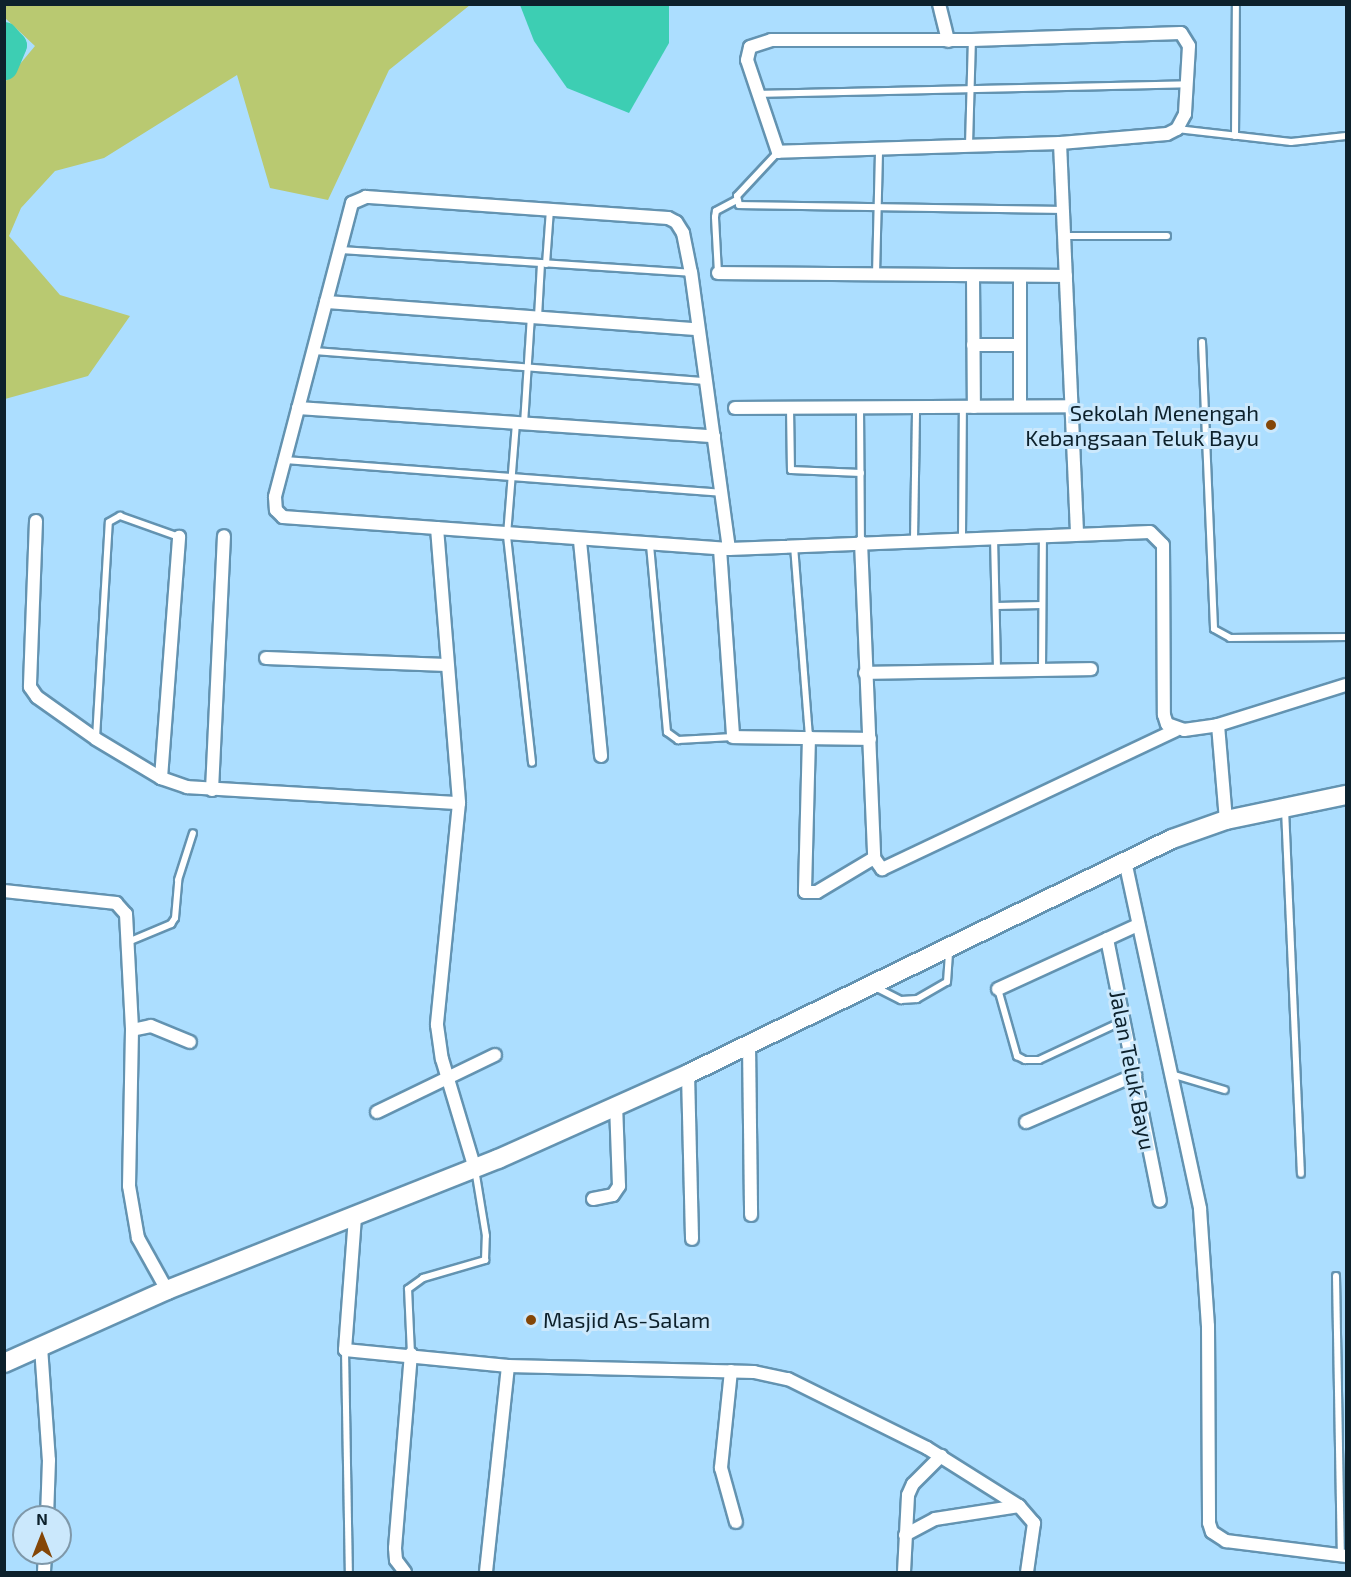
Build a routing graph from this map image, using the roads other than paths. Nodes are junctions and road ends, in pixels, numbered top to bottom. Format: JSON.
{"nodes":[{"id":1,"x":939,"y":4,"type":"edge"},
{"id":2,"x":1236,"y":4,"type":"edge"},
{"id":3,"x":972,"y":40,"type":"junction"},
{"id":4,"x":948,"y":41,"type":"junction"},
{"id":5,"x":1186,"y":84,"type":"junction"},
{"id":6,"x":970,"y":89,"type":"junction"},
{"id":7,"x":756,"y":94,"type":"junction"},
{"id":8,"x":1177,"y":129,"type":"junction"},
{"id":9,"x":1235,"y":136,"type":"junction"},
{"id":10,"x":1347,"y":136,"type":"edge"},
{"id":11,"x":1060,"y":143,"type":"junction"},
{"id":12,"x":969,"y":145,"type":"junction"},
{"id":13,"x":879,"y":148,"type":"junction"},
{"id":14,"x":778,"y":152,"type":"junction"},
{"id":15,"x":736,"y":200,"type":"junction"},
{"id":16,"x":878,"y":208,"type":"junction"},
{"id":17,"x":550,"y":210,"type":"junction"},
{"id":18,"x":1062,"y":210,"type":"junction"},
{"id":19,"x":1064,"y":236,"type":"junction"},
{"id":20,"x":1167,"y":236,"type":"dead end"},
{"id":21,"x":340,"y":250,"type":"junction"},
{"id":22,"x":544,"y":263,"type":"junction"},
{"id":23,"x":691,"y":273,"type":"junction"},
{"id":24,"x":718,"y":273,"type":"joint"},
{"id":25,"x":876,"y":276,"type":"junction"},
{"id":26,"x":973,"y":276,"type":"junction"},
{"id":27,"x":1020,"y":276,"type":"junction"},
{"id":28,"x":1066,"y":276,"type":"junction"},
{"id":29,"x":326,"y":302,"type":"junction"},
{"id":30,"x":534,"y":317,"type":"junction"},
{"id":31,"x":696,"y":329,"type":"junction"},
{"id":32,"x":1202,"y":342,"type":"dead end"},
{"id":33,"x":973,"y":345,"type":"junction"},
{"id":34,"x":1020,"y":345,"type":"junction"},
{"id":35,"x":313,"y":351,"type":"junction"},
{"id":36,"x":528,"y":367,"type":"junction"},
{"id":37,"x":706,"y":381,"type":"junction"},
{"id":38,"x":1020,"y":406,"type":"junction"},
{"id":39,"x":1072,"y":406,"type":"junction"},
{"id":40,"x":860,"y":407,"type":"junction"},
{"id":41,"x":916,"y":407,"type":"junction"},
{"id":42,"x":968,"y":407,"type":"junction"},
{"id":43,"x":298,"y":408,"type":"junction"},
{"id":44,"x":735,"y":408,"type":"dead end"},
{"id":45,"x":790,"y":408,"type":"junction"},
{"id":46,"x":520,"y":424,"type":"junction"},
{"id":47,"x":714,"y":436,"type":"junction"},
{"id":48,"x":285,"y":460,"type":"junction"},
{"id":49,"x":861,"y":472,"type":"junction"},
{"id":50,"x":511,"y":478,"type":"junction"},
{"id":51,"x":721,"y":493,"type":"junction"},
{"id":52,"x":36,"y":521,"type":"dead end"},
{"id":53,"x":438,"y":528,"type":"junction"},
{"id":54,"x":1077,"y":532,"type":"junction"},
{"id":55,"x":1043,"y":534,"type":"junction"},
{"id":56,"x":507,"y":536,"type":"junction"},
{"id":57,"x":994,"y":536,"type":"junction"},
{"id":58,"x":179,"y":537,"type":"joint"},
{"id":59,"x":224,"y":537,"type":"dead end"},
{"id":60,"x":962,"y":537,"type":"junction"},
{"id":61,"x":914,"y":540,"type":"junction"},
{"id":62,"x":580,"y":541,"type":"junction"},
{"id":63,"x":861,"y":542,"type":"junction"},
{"id":64,"x":650,"y":545,"type":"junction"},
{"id":65,"x":794,"y":545,"type":"junction"},
{"id":66,"x":725,"y":549,"type":"junction"},
{"id":67,"x":1042,"y":605,"type":"junction"},
{"id":68,"x":996,"y":606,"type":"junction"},
{"id":69,"x":1347,"y":637,"type":"edge"},
{"id":70,"x":266,"y":658,"type":"dead end"},
{"id":71,"x":447,"y":665,"type":"junction"},
{"id":72,"x":1091,"y":669,"type":"dead end"},
{"id":73,"x":1042,"y":670,"type":"junction"},
{"id":74,"x":998,"y":671,"type":"junction"},
{"id":75,"x":865,"y":673,"type":"junction"},
{"id":76,"x":1347,"y":685,"type":"edge"},
{"id":77,"x":1218,"y":726,"type":"junction"},
{"id":78,"x":1176,"y":729,"type":"junction"},
{"id":79,"x":734,"y":736,"type":"junction"},
{"id":80,"x":809,"y":737,"type":"junction"},
{"id":81,"x":96,"y":739,"type":"junction"},
{"id":82,"x":870,"y":739,"type":"junction"},
{"id":83,"x":601,"y":756,"type":"dead end"},
{"id":84,"x":532,"y":763,"type":"dead end"},
{"id":85,"x":161,"y":778,"type":"junction"},
{"id":86,"x":212,"y":790,"type":"junction"},
{"id":87,"x":1347,"y":795,"type":"edge"},
{"id":88,"x":459,"y":803,"type":"junction"},
{"id":89,"x":1285,"y":805,"type":"junction"},
{"id":90,"x":1226,"y":820,"type":"junction"},
{"id":91,"x":194,"y":833,"type":"dead end"},
{"id":92,"x":874,"y":858,"type":"junction"},
{"id":93,"x":1125,"y":861,"type":"junction"},
{"id":94,"x":4,"y":891,"type":"edge"},
{"id":95,"x":1138,"y":925,"type":"junction"},
{"id":96,"x":1107,"y":939,"type":"junction"},
{"id":97,"x":128,"y":942,"type":"junction"},
{"id":98,"x":949,"y":946,"type":"junction"},
{"id":99,"x":871,"y":985,"type":"junction"},
{"id":100,"x":998,"y":989,"type":"joint"},
{"id":101,"x":1124,"y":1020,"type":"junction"},
{"id":102,"x":132,"y":1030,"type":"junction"},
{"id":103,"x":190,"y":1042,"type":"dead end"},
{"id":104,"x":749,"y":1044,"type":"junction"},
{"id":105,"x":495,"y":1055,"type":"dead end"},
{"id":106,"x":688,"y":1074,"type":"junction"},
{"id":107,"x":1171,"y":1074,"type":"junction"},
{"id":108,"x":1135,"y":1075,"type":"junction"},
{"id":109,"x":446,"y":1077,"type":"junction"},
{"id":110,"x":1225,"y":1090,"type":"dead end"},
{"id":111,"x":616,"y":1106,"type":"junction"},
{"id":112,"x":377,"y":1112,"type":"dead end"},
{"id":113,"x":1026,"y":1122,"type":"dead end"},
{"id":114,"x":475,"y":1169,"type":"junction"},
{"id":115,"x":1300,"y":1174,"type":"dead end"},
{"id":116,"x":593,"y":1199,"type":"dead end"},
{"id":117,"x":1160,"y":1201,"type":"dead end"},
{"id":118,"x":751,"y":1215,"type":"dead end"},
{"id":119,"x":355,"y":1217,"type":"junction"},
{"id":120,"x":692,"y":1239,"type":"dead end"},
{"id":121,"x":1336,"y":1276,"type":"dead end"},
{"id":122,"x":167,"y":1290,"type":"junction"},
{"id":123,"x":41,"y":1347,"type":"junction"},
{"id":124,"x":345,"y":1350,"type":"junction"},
{"id":125,"x":411,"y":1354,"type":"junction"},
{"id":126,"x":4,"y":1363,"type":"edge"},
{"id":127,"x":508,"y":1366,"type":"junction"},
{"id":128,"x":731,"y":1371,"type":"junction"},
{"id":129,"x":941,"y":1456,"type":"junction"},
{"id":130,"x":48,"y":1505,"type":"edge"},
{"id":131,"x":1019,"y":1506,"type":"junction"},
{"id":132,"x":736,"y":1522,"type":"dead end"},
{"id":133,"x":905,"y":1535,"type":"junction"},
{"id":134,"x":1344,"y":1555,"type":"edge"},
{"id":135,"x":349,"y":1572,"type":"edge"},
{"id":136,"x":405,"y":1572,"type":"edge"},
{"id":137,"x":486,"y":1572,"type":"edge"},
{"id":138,"x":904,"y":1572,"type":"edge"},
{"id":139,"x":1027,"y":1572,"type":"edge"}],
"edges":[{"from":1,"to":4,"type":"street"},
{"from":2,"to":9,"type":"lane"},
{"from":3,"to":4,"type":"street"},
{"from":3,"to":5,"type":"street"},
{"from":3,"to":6,"type":"lane"},
{"from":4,"to":7,"type":"street"},
{"from":5,"to":6,"type":"lane"},
{"from":5,"to":8,"type":"street"},
{"from":6,"to":7,"type":"lane"},
{"from":6,"to":12,"type":"lane"},
{"from":7,"to":14,"type":"street"},
{"from":8,"to":9,"type":"lane"},
{"from":8,"to":11,"type":"street"},
{"from":9,"to":10,"type":"lane"},
{"from":11,"to":12,"type":"street"},
{"from":11,"to":18,"type":"street"},
{"from":12,"to":13,"type":"street"},
{"from":13,"to":14,"type":"street"},
{"from":13,"to":16,"type":"lane"},
{"from":14,"to":15,"type":"lane"},
{"from":15,"to":16,"type":"lane"},
{"from":15,"to":24,"type":"lane"},
{"from":16,"to":18,"type":"lane"},
{"from":16,"to":25,"type":"lane"},
{"from":17,"to":21,"type":"street"},
{"from":17,"to":22,"type":"lane"},
{"from":17,"to":23,"type":"street"},
{"from":18,"to":19,"type":"street"},
{"from":19,"to":20,"type":"lane"},
{"from":19,"to":28,"type":"street"},
{"from":21,"to":22,"type":"lane"},
{"from":21,"to":29,"type":"street"},
{"from":22,"to":23,"type":"lane"},
{"from":22,"to":30,"type":"lane"},
{"from":23,"to":31,"type":"street"},
{"from":24,"to":25,"type":"street"},
{"from":25,"to":26,"type":"street"},
{"from":26,"to":27,"type":"street"},
{"from":26,"to":33,"type":"street"},
{"from":27,"to":28,"type":"street"},
{"from":27,"to":34,"type":"street"},
{"from":28,"to":39,"type":"street"},
{"from":29,"to":30,"type":"street"},
{"from":29,"to":35,"type":"street"},
{"from":30,"to":31,"type":"street"},
{"from":30,"to":36,"type":"lane"},
{"from":31,"to":37,"type":"street"},
{"from":32,"to":69,"type":"lane"},
{"from":33,"to":34,"type":"street"},
{"from":33,"to":42,"type":"street"},
{"from":34,"to":38,"type":"street"},
{"from":35,"to":36,"type":"lane"},
{"from":35,"to":43,"type":"street"},
{"from":36,"to":37,"type":"lane"},
{"from":36,"to":46,"type":"lane"},
{"from":37,"to":47,"type":"street"},
{"from":38,"to":39,"type":"street"},
{"from":38,"to":42,"type":"street"},
{"from":39,"to":54,"type":"street"},
{"from":40,"to":41,"type":"street"},
{"from":40,"to":45,"type":"street"},
{"from":40,"to":49,"type":"lane"},
{"from":41,"to":42,"type":"street"},
{"from":41,"to":61,"type":"lane"},
{"from":42,"to":60,"type":"lane"},
{"from":43,"to":46,"type":"street"},
{"from":43,"to":48,"type":"street"},
{"from":44,"to":45,"type":"street"},
{"from":45,"to":49,"type":"lane"},
{"from":46,"to":47,"type":"street"},
{"from":46,"to":50,"type":"lane"},
{"from":47,"to":51,"type":"street"},
{"from":48,"to":50,"type":"lane"},
{"from":48,"to":53,"type":"street"},
{"from":49,"to":63,"type":"lane"},
{"from":50,"to":51,"type":"lane"},
{"from":50,"to":56,"type":"lane"},
{"from":51,"to":66,"type":"street"},
{"from":52,"to":81,"type":"street"},
{"from":53,"to":56,"type":"street"},
{"from":53,"to":71,"type":"street"},
{"from":54,"to":55,"type":"street"},
{"from":54,"to":78,"type":"street"},
{"from":55,"to":57,"type":"street"},
{"from":55,"to":67,"type":"lane"},
{"from":56,"to":62,"type":"street"},
{"from":56,"to":84,"type":"lane"},
{"from":57,"to":60,"type":"street"},
{"from":57,"to":68,"type":"lane"},
{"from":58,"to":81,"type":"lane"},
{"from":58,"to":85,"type":"street"},
{"from":59,"to":86,"type":"street"},
{"from":60,"to":61,"type":"street"},
{"from":61,"to":63,"type":"street"},
{"from":62,"to":64,"type":"street"},
{"from":62,"to":83,"type":"street"},
{"from":63,"to":65,"type":"street"},
{"from":63,"to":75,"type":"street"},
{"from":64,"to":66,"type":"street"},
{"from":64,"to":79,"type":"lane"},
{"from":65,"to":66,"type":"street"},
{"from":65,"to":80,"type":"lane"},
{"from":66,"to":79,"type":"street"},
{"from":67,"to":68,"type":"lane"},
{"from":67,"to":73,"type":"lane"},
{"from":68,"to":74,"type":"lane"},
{"from":70,"to":71,"type":"street"},
{"from":71,"to":88,"type":"street"},
{"from":72,"to":73,"type":"street"},
{"from":73,"to":74,"type":"street"},
{"from":74,"to":75,"type":"street"},
{"from":75,"to":82,"type":"street"},
{"from":76,"to":77,"type":"street"},
{"from":77,"to":78,"type":"street"},
{"from":77,"to":90,"type":"street"},
{"from":78,"to":92,"type":"street"},
{"from":79,"to":80,"type":"street"},
{"from":80,"to":82,"type":"street"},
{"from":80,"to":92,"type":"street"},
{"from":81,"to":85,"type":"street"},
{"from":82,"to":92,"type":"street"},
{"from":85,"to":86,"type":"street"},
{"from":86,"to":88,"type":"street"},
{"from":87,"to":89,"type":"main road"},
{"from":88,"to":109,"type":"street"},
{"from":89,"to":90,"type":"main road"},
{"from":89,"to":115,"type":"lane"},
{"from":90,"to":93,"type":"main road"},
{"from":91,"to":97,"type":"lane"},
{"from":93,"to":95,"type":"street"},
{"from":93,"to":98,"type":"main road"},
{"from":94,"to":97,"type":"street"},
{"from":95,"to":96,"type":"street"},
{"from":95,"to":107,"type":"street"},
{"from":96,"to":100,"type":"street"},
{"from":96,"to":101,"type":"street","name":"Jalan Teluk Bayu"},
{"from":97,"to":102,"type":"street"},
{"from":98,"to":99,"type":"main road"},
{"from":98,"to":99,"type":"lane"},
{"from":99,"to":104,"type":"main road"},
{"from":100,"to":101,"type":"lane"},
{"from":101,"to":108,"type":"street","name":"Jalan Teluk Bayu"},
{"from":102,"to":103,"type":"street"},
{"from":102,"to":122,"type":"street"},
{"from":104,"to":106,"type":"main road"},
{"from":104,"to":118,"type":"street"},
{"from":105,"to":109,"type":"street"},
{"from":106,"to":111,"type":"main road"},
{"from":106,"to":120,"type":"street"},
{"from":107,"to":110,"type":"lane"},
{"from":107,"to":134,"type":"street"},
{"from":108,"to":113,"type":"street"},
{"from":108,"to":117,"type":"street","name":"Jalan Teluk Bayu"},
{"from":109,"to":112,"type":"street"},
{"from":109,"to":114,"type":"street"},
{"from":111,"to":114,"type":"main road"},
{"from":111,"to":116,"type":"street"},
{"from":114,"to":119,"type":"main road"},
{"from":114,"to":125,"type":"lane"},
{"from":119,"to":122,"type":"main road"},
{"from":119,"to":124,"type":"street"},
{"from":121,"to":134,"type":"lane"},
{"from":122,"to":123,"type":"main road"},
{"from":123,"to":126,"type":"main road"},
{"from":123,"to":130,"type":"street"},
{"from":124,"to":125,"type":"street"},
{"from":124,"to":135,"type":"lane"},
{"from":125,"to":127,"type":"street"},
{"from":125,"to":136,"type":"street"},
{"from":127,"to":128,"type":"street"},
{"from":127,"to":137,"type":"street"},
{"from":128,"to":129,"type":"street"},
{"from":128,"to":132,"type":"street"},
{"from":129,"to":131,"type":"street"},
{"from":129,"to":133,"type":"street"},
{"from":131,"to":133,"type":"street"},
{"from":131,"to":139,"type":"street"},
{"from":133,"to":138,"type":"street"}]}
